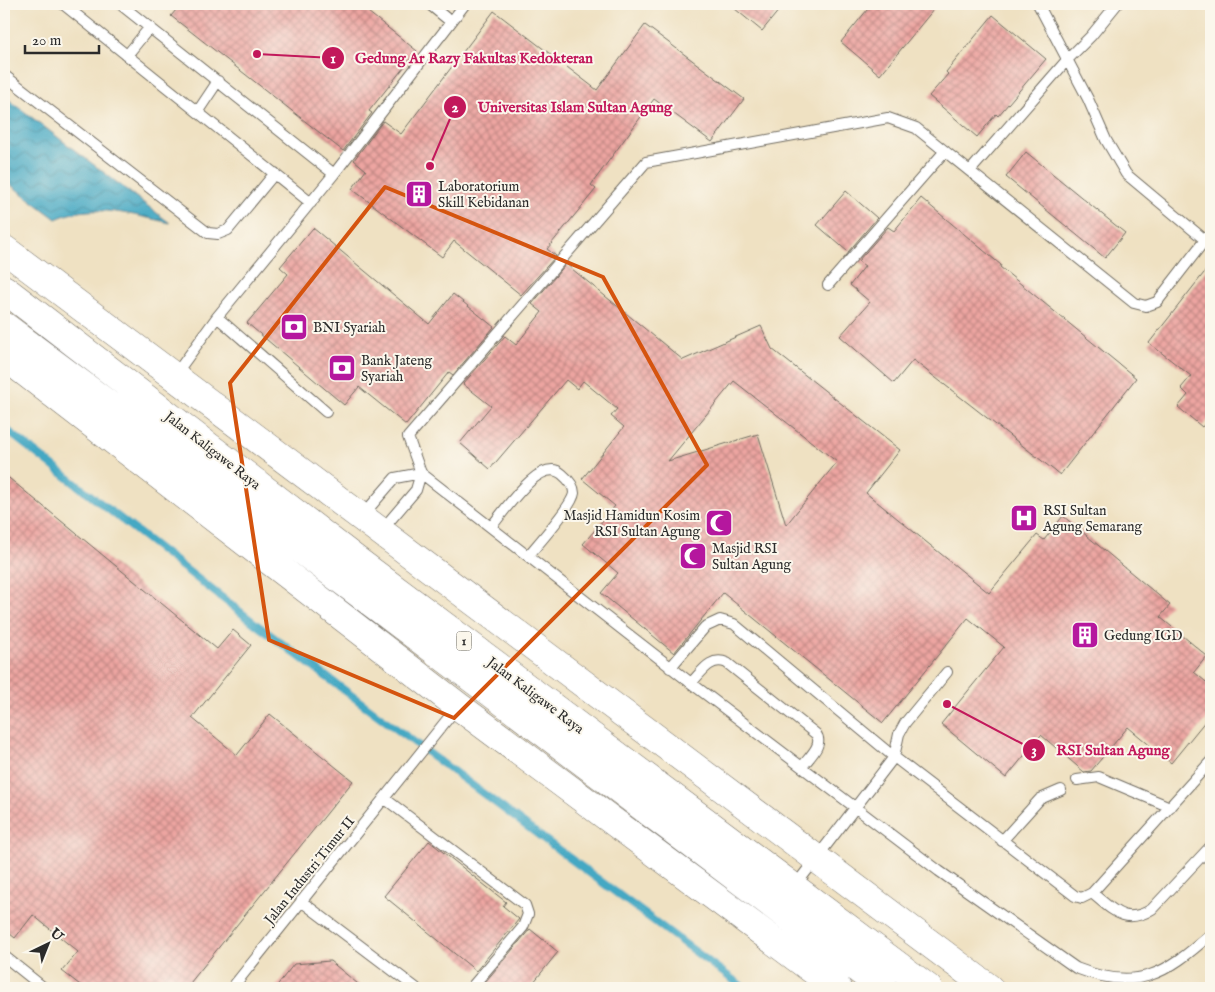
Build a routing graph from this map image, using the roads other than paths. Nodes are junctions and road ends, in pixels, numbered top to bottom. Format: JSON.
{"nodes":[{"id":1,"x":63,"y":4,"type":"edge"},
{"id":2,"x":120,"y":4,"type":"edge"},
{"id":3,"x":428,"y":4,"type":"edge"},
{"id":4,"x":465,"y":4,"type":"edge"},
{"id":5,"x":1038,"y":4,"type":"edge"},
{"id":6,"x":1117,"y":4,"type":"edge"},
{"id":7,"x":451,"y":22,"type":"junction"},
{"id":8,"x":150,"y":27,"type":"junction"},
{"id":9,"x":128,"y":54,"type":"junction"},
{"id":10,"x":1067,"y":60,"type":"junction"},
{"id":11,"x":4,"y":76,"type":"edge"},
{"id":12,"x":218,"y":81,"type":"junction"},
{"id":13,"x":198,"y":111,"type":"junction"},
{"id":14,"x":945,"y":151,"type":"junction"},
{"id":15,"x":970,"y":171,"type":"junction"},
{"id":16,"x":275,"y":173,"type":"junction"},
{"id":17,"x":334,"y":174,"type":"junction"},
{"id":18,"x":311,"y":203,"type":"junction"},
{"id":19,"x":1208,"y":242,"type":"edge"},
{"id":20,"x":4,"y":249,"type":"edge"},
{"id":21,"x":828,"y":285,"type":"dead end"},
{"id":22,"x":4,"y":289,"type":"edge"},
{"id":23,"x":217,"y":317,"type":"junction"},
{"id":24,"x":4,"y":326,"type":"edge"},
{"id":25,"x":4,"y":356,"type":"edge"},
{"id":26,"x":173,"y":377,"type":"junction"},
{"id":27,"x":326,"y":412,"type":"dead end"},
{"id":28,"x":421,"y":473,"type":"junction"},
{"id":29,"x":373,"y":526,"type":"junction"},
{"id":30,"x":491,"y":527,"type":"junction"},
{"id":31,"x":528,"y":556,"type":"junction"},
{"id":32,"x":347,"y":569,"type":"junction"},
{"id":33,"x":670,"y":668,"type":"junction"},
{"id":34,"x":947,"y":672,"type":"dead end"},
{"id":35,"x":691,"y":684,"type":"junction"},
{"id":36,"x":453,"y":712,"type":"junction"},
{"id":37,"x":894,"y":757,"type":"junction"},
{"id":38,"x":1210,"y":765,"type":"edge"},
{"id":39,"x":802,"y":767,"type":"junction"},
{"id":40,"x":1077,"y":780,"type":"dead end"},
{"id":41,"x":1061,"y":790,"type":"dead end"},
{"id":42,"x":384,"y":798,"type":"junction"},
{"id":43,"x":856,"y":807,"type":"junction"},
{"id":44,"x":1170,"y":807,"type":"junction"},
{"id":45,"x":1002,"y":841,"type":"junction"},
{"id":46,"x":1211,"y":846,"type":"edge"},
{"id":47,"x":815,"y":859,"type":"junction"},
{"id":48,"x":792,"y":889,"type":"junction"},
{"id":49,"x":1092,"y":893,"type":"junction"},
{"id":50,"x":302,"y":901,"type":"junction"},
{"id":51,"x":1211,"y":934,"type":"edge"},
{"id":52,"x":4,"y":956,"type":"edge"},
{"id":53,"x":44,"y":988,"type":"edge"},
{"id":54,"x":232,"y":988,"type":"edge"},
{"id":55,"x":416,"y":988,"type":"edge"},
{"id":56,"x":471,"y":988,"type":"edge"},
{"id":57,"x":837,"y":988,"type":"edge"},
{"id":58,"x":883,"y":988,"type":"edge"},
{"id":59,"x":928,"y":988,"type":"edge"},
{"id":60,"x":990,"y":988,"type":"edge"}],
"edges":[{"from":1,"to":9,"type":"lane"},
{"from":2,"to":8,"type":"lane"},
{"from":3,"to":7,"type":"lane"},
{"from":4,"to":7,"type":"lane"},
{"from":5,"to":10,"type":"lane"},
{"from":6,"to":10,"type":"lane"},
{"from":7,"to":17,"type":"lane"},
{"from":8,"to":9,"type":"lane"},
{"from":8,"to":12,"type":"lane"},
{"from":9,"to":13,"type":"lane"},
{"from":10,"to":15,"type":"lane"},
{"from":10,"to":19,"type":"lane"},
{"from":11,"to":16,"type":"lane"},
{"from":12,"to":13,"type":"lane"},
{"from":12,"to":17,"type":"lane"},
{"from":13,"to":16,"type":"lane"},
{"from":14,"to":15,"type":"lane"},
{"from":14,"to":21,"type":"lane"},
{"from":14,"to":28,"type":"lane"},
{"from":15,"to":19,"type":"lane"},
{"from":16,"to":18,"type":"lane"},
{"from":17,"to":18,"type":"lane"},
{"from":18,"to":23,"type":"lane"},
{"from":20,"to":26,"type":"highway"},
{"from":22,"to":32,"type":"highway","name":"Jalan Kaligawe Raya","number":"1"},
{"from":23,"to":26,"type":"lane"},
{"from":23,"to":27,"type":"lane"},
{"from":24,"to":32,"type":"highway","name":"Jalan Kaligawe Raya","number":"1"},
{"from":25,"to":36,"type":"highway"},
{"from":26,"to":29,"type":"highway"},
{"from":28,"to":29,"type":"lane"},
{"from":28,"to":29,"type":"lane"},
{"from":28,"to":30,"type":"lane"},
{"from":29,"to":32,"type":"highway"},
{"from":29,"to":47,"type":"highway"},
{"from":30,"to":31,"type":"lane"},
{"from":30,"to":31,"type":"lane"},
{"from":31,"to":33,"type":"lane"},
{"from":32,"to":48,"type":"highway","name":"Jalan Kaligawe Raya","number":"1"},
{"from":32,"to":58,"type":"highway","name":"Jalan Kaligawe Raya","number":"1"},
{"from":33,"to":35,"type":"lane"},
{"from":33,"to":37,"type":"lane"},
{"from":34,"to":37,"type":"lane"},
{"from":35,"to":39,"type":"lane"},
{"from":35,"to":39,"type":"lane"},
{"from":36,"to":42,"type":"lane","name":"Jalan Industri Timur II"},
{"from":36,"to":57,"type":"highway"},
{"from":37,"to":43,"type":"lane"},
{"from":37,"to":45,"type":"lane"},
{"from":38,"to":44,"type":"lane"},
{"from":39,"to":43,"type":"lane"},
{"from":40,"to":44,"type":"lane"},
{"from":41,"to":45,"type":"lane"},
{"from":42,"to":50,"type":"lane","name":"Jalan Industri Timur II"},
{"from":42,"to":56,"type":"lane"},
{"from":43,"to":47,"type":"lane"},
{"from":43,"to":51,"type":"lane"},
{"from":44,"to":49,"type":"lane"},
{"from":45,"to":49,"type":"lane"},
{"from":46,"to":49,"type":"lane"},
{"from":47,"to":48,"type":"lane"},
{"from":47,"to":60,"type":"highway"},
{"from":48,"to":59,"type":"highway","name":"Jalan Kaligawe Raya","number":"1"},
{"from":50,"to":54,"type":"lane","name":"Jalan Industri Timur II"},
{"from":50,"to":55,"type":"lane"},
{"from":52,"to":53,"type":"lane"}]}
